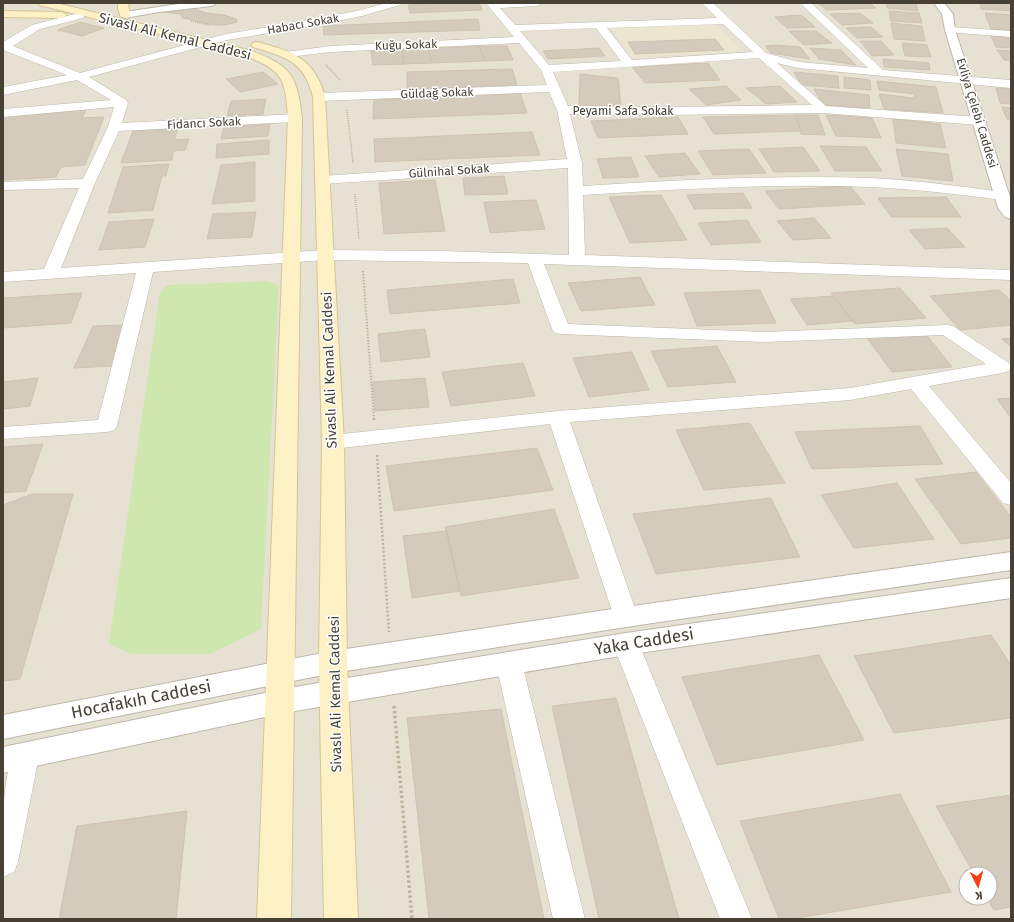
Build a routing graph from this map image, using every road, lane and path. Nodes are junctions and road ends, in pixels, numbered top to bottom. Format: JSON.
{"nodes":[{"id":1,"x":212,"y":3,"type":"edge"},
{"id":2,"x":397,"y":3,"type":"edge"},
{"id":3,"x":537,"y":3,"type":"edge"},
{"id":4,"x":707,"y":3,"type":"edge"},
{"id":5,"x":805,"y":3,"type":"edge"},
{"id":6,"x":491,"y":4,"type":"edge"},
{"id":7,"x":62,"y":5,"type":"edge"},
{"id":8,"x":945,"y":5,"type":"edge"},
{"id":9,"x":3,"y":8,"type":"edge"},
{"id":10,"x":124,"y":9,"type":"edge"},
{"id":11,"x":3,"y":13,"type":"edge"},
{"id":12,"x":105,"y":18,"type":"junction"},
{"id":13,"x":725,"y":21,"type":"junction"},
{"id":14,"x":599,"y":25,"type":"junction"},
{"id":15,"x":512,"y":28,"type":"junction"},
{"id":16,"x":950,"y":30,"type":"junction"},
{"id":17,"x":1011,"y":34,"type":"edge"},
{"id":18,"x":217,"y":39,"type":"junction"},
{"id":19,"x":522,"y":40,"type":"junction"},
{"id":20,"x":4,"y":47,"type":"edge"},
{"id":21,"x":289,"y":54,"type":"junction"},
{"id":22,"x":768,"y":56,"type":"junction"},
{"id":23,"x":629,"y":63,"type":"junction"},
{"id":24,"x":546,"y":69,"type":"junction"},
{"id":25,"x":880,"y":73,"type":"junction"},
{"id":26,"x":77,"y":77,"type":"junction"},
{"id":27,"x":967,"y":81,"type":"junction"},
{"id":28,"x":1011,"y":84,"type":"edge"},
{"id":29,"x":554,"y":88,"type":"junction"},
{"id":30,"x":7,"y":90,"type":"edge"},
{"id":31,"x":319,"y":97,"type":"junction"},
{"id":32,"x":122,"y":103,"type":"junction"},
{"id":33,"x":823,"y":109,"type":"junction"},
{"id":34,"x":563,"y":110,"type":"junction"},
{"id":35,"x":3,"y":113,"type":"edge"},
{"id":36,"x":295,"y":118,"type":"junction"},
{"id":37,"x":979,"y":121,"type":"junction"},
{"id":38,"x":114,"y":127,"type":"junction"},
{"id":39,"x":575,"y":163,"type":"junction"},
{"id":40,"x":323,"y":180,"type":"junction"},
{"id":41,"x":88,"y":183,"type":"junction"},
{"id":42,"x":3,"y":186,"type":"edge"},
{"id":43,"x":577,"y":192,"type":"junction"},
{"id":44,"x":1002,"y":196,"type":"junction"},
{"id":45,"x":1011,"y":214,"type":"edge"},
{"id":46,"x":325,"y":255,"type":"junction"},
{"id":47,"x":292,"y":256,"type":"junction"},
{"id":48,"x":534,"y":259,"type":"junction"},
{"id":49,"x":577,"y":260,"type":"junction"},
{"id":50,"x":146,"y":267,"type":"junction"},
{"id":51,"x":51,"y":273,"type":"junction"},
{"id":52,"x":1011,"y":275,"type":"edge"},
{"id":53,"x":3,"y":277,"type":"edge"},
{"id":54,"x":916,"y":382,"type":"junction"},
{"id":55,"x":558,"y":417,"type":"junction"},
{"id":56,"x":3,"y":433,"type":"edge"},
{"id":57,"x":333,"y":442,"type":"junction"},
{"id":58,"x":1011,"y":498,"type":"edge"},
{"id":59,"x":1011,"y":561,"type":"edge"},
{"id":60,"x":1011,"y":588,"type":"edge"},
{"id":61,"x":626,"y":630,"type":"junction"},
{"id":62,"x":333,"y":662,"type":"junction"},
{"id":63,"x":509,"y":663,"type":"junction"},
{"id":64,"x":280,"y":672,"type":"junction"},
{"id":65,"x":335,"y":692,"type":"junction"},
{"id":66,"x":279,"y":702,"type":"junction"},
{"id":67,"x":3,"y":727,"type":"edge"},
{"id":68,"x":14,"y":758,"type":"edge"},
{"id":69,"x":3,"y":862,"type":"edge"},
{"id":70,"x":274,"y":919,"type":"edge"},
{"id":71,"x":341,"y":919,"type":"edge"},
{"id":72,"x":569,"y":919,"type":"edge"},
{"id":73,"x":736,"y":919,"type":"edge"}],
"edges":[{"from":1,"to":10,"type":"street"},
{"from":2,"to":18,"type":"street","name":"Habacı Sokak"},
{"from":3,"to":6,"type":"street"},
{"from":4,"to":13,"type":"street"},
{"from":5,"to":25,"type":"street"},
{"from":6,"to":15,"type":"street","name":"Peyami Safa Sokak"},
{"from":7,"to":9,"type":"main road"},
{"from":7,"to":10,"type":"main road","name":"Sivaslı Ali Kemal Caddesi"},
{"from":7,"to":11,"type":"main road"},
{"from":7,"to":11,"type":"main road"},
{"from":7,"to":12,"type":"main road","name":"Sivaslı Ali Kemal Caddesi"},
{"from":7,"to":12,"type":"main road"},
{"from":7,"to":20,"type":"street"},
{"from":8,"to":16,"type":"street","name":"Evliya Çelebi Caddesi"},
{"from":10,"to":18,"type":"main road","name":"Sivaslı Ali Kemal Caddesi"},
{"from":12,"to":18,"type":"main road","name":"Sivaslı Ali Kemal Caddesi"},
{"from":13,"to":14,"type":"street"},
{"from":13,"to":22,"type":"street"},
{"from":14,"to":15,"type":"street"},
{"from":14,"to":23,"type":"street"},
{"from":15,"to":19,"type":"street","name":"Peyami Safa Sokak"},
{"from":16,"to":17,"type":"street"},
{"from":16,"to":27,"type":"street","name":"Evliya Çelebi Caddesi"},
{"from":18,"to":21,"type":"main road","name":"Sivaslı Ali Kemal Caddesi"},
{"from":18,"to":26,"type":"street","name":"Habacı Sokak"},
{"from":18,"to":36,"type":"main road","name":"Sivaslı Ali Kemal Caddesi"},
{"from":19,"to":21,"type":"street","name":"Kuğu Sokak"},
{"from":19,"to":24,"type":"street","name":"Peyami Safa Sokak"},
{"from":20,"to":26,"type":"street"},
{"from":21,"to":31,"type":"main road","name":"Sivaslı Ali Kemal Caddesi"},
{"from":22,"to":23,"type":"street"},
{"from":22,"to":25,"type":"street"},
{"from":22,"to":33,"type":"street"},
{"from":23,"to":24,"type":"street"},
{"from":24,"to":29,"type":"street","name":"Peyami Safa Sokak"},
{"from":25,"to":27,"type":"street"},
{"from":26,"to":30,"type":"street","name":"Habacı Sokak"},
{"from":26,"to":32,"type":"street"},
{"from":27,"to":28,"type":"street"},
{"from":27,"to":37,"type":"street","name":"Evliya Çelebi Caddesi"},
{"from":29,"to":31,"type":"street","name":"Güldağ Sokak"},
{"from":29,"to":34,"type":"street","name":"Peyami Safa Sokak"},
{"from":30,"to":35,"type":"street"},
{"from":31,"to":40,"type":"main road","name":"Sivaslı Ali Kemal Caddesi"},
{"from":32,"to":35,"type":"street"},
{"from":32,"to":38,"type":"street"},
{"from":33,"to":34,"type":"street","name":"Peyami Safa Sokak"},
{"from":33,"to":37,"type":"street","name":"Peyami Safa Sokak"},
{"from":34,"to":39,"type":"street"},
{"from":36,"to":38,"type":"street","name":"Fidancı Sokak"},
{"from":36,"to":47,"type":"main road","name":"Sivaslı Ali Kemal Caddesi"},
{"from":37,"to":44,"type":"street","name":"Evliya Çelebi Caddesi"},
{"from":38,"to":41,"type":"street"},
{"from":39,"to":40,"type":"street","name":"Gülnihal Sokak"},
{"from":39,"to":43,"type":"street"},
{"from":40,"to":46,"type":"main road","name":"Sivaslı Ali Kemal Caddesi"},
{"from":41,"to":42,"type":"street"},
{"from":41,"to":51,"type":"street"},
{"from":43,"to":44,"type":"street"},
{"from":43,"to":49,"type":"street"},
{"from":44,"to":45,"type":"street","name":"Evliya Çelebi Caddesi"},
{"from":46,"to":47,"type":"street"},
{"from":46,"to":48,"type":"street"},
{"from":46,"to":57,"type":"main road","name":"Sivaslı Ali Kemal Caddesi"},
{"from":47,"to":50,"type":"street"},
{"from":47,"to":64,"type":"main road","name":"Sivaslı Ali Kemal Caddesi"},
{"from":48,"to":49,"type":"street"},
{"from":48,"to":54,"type":"street"},
{"from":49,"to":52,"type":"street"},
{"from":50,"to":51,"type":"street"},
{"from":50,"to":56,"type":"street"},
{"from":51,"to":53,"type":"street"},
{"from":54,"to":55,"type":"street"},
{"from":54,"to":58,"type":"street"},
{"from":55,"to":57,"type":"street"},
{"from":55,"to":61,"type":"street"},
{"from":57,"to":62,"type":"main road","name":"Sivaslı Ali Kemal Caddesi"},
{"from":59,"to":61,"type":"street","name":"Yaka Caddesi"},
{"from":60,"to":61,"type":"street","name":"Yaka Caddesi"},
{"from":61,"to":62,"type":"street","name":"Yaka Caddesi"},
{"from":61,"to":63,"type":"street","name":"Yaka Caddesi"},
{"from":61,"to":73,"type":"street"},
{"from":62,"to":64,"type":"street","name":"Yaka Caddesi"},
{"from":62,"to":65,"type":"main road","name":"Sivaslı Ali Kemal Caddesi"},
{"from":63,"to":65,"type":"street","name":"Yaka Caddesi"},
{"from":63,"to":72,"type":"street"},
{"from":64,"to":66,"type":"main road","name":"Sivaslı Ali Kemal Caddesi"},
{"from":64,"to":67,"type":"street","name":"Hocafakıh Caddesi"},
{"from":65,"to":66,"type":"street","name":"Yaka Caddesi"},
{"from":65,"to":71,"type":"main road","name":"Sivaslı Ali Kemal Caddesi"},
{"from":66,"to":68,"type":"street","name":"Hocafakıh Caddesi"},
{"from":66,"to":70,"type":"main road","name":"Sivaslı Ali Kemal Caddesi"},
{"from":68,"to":69,"type":"street"}]}
